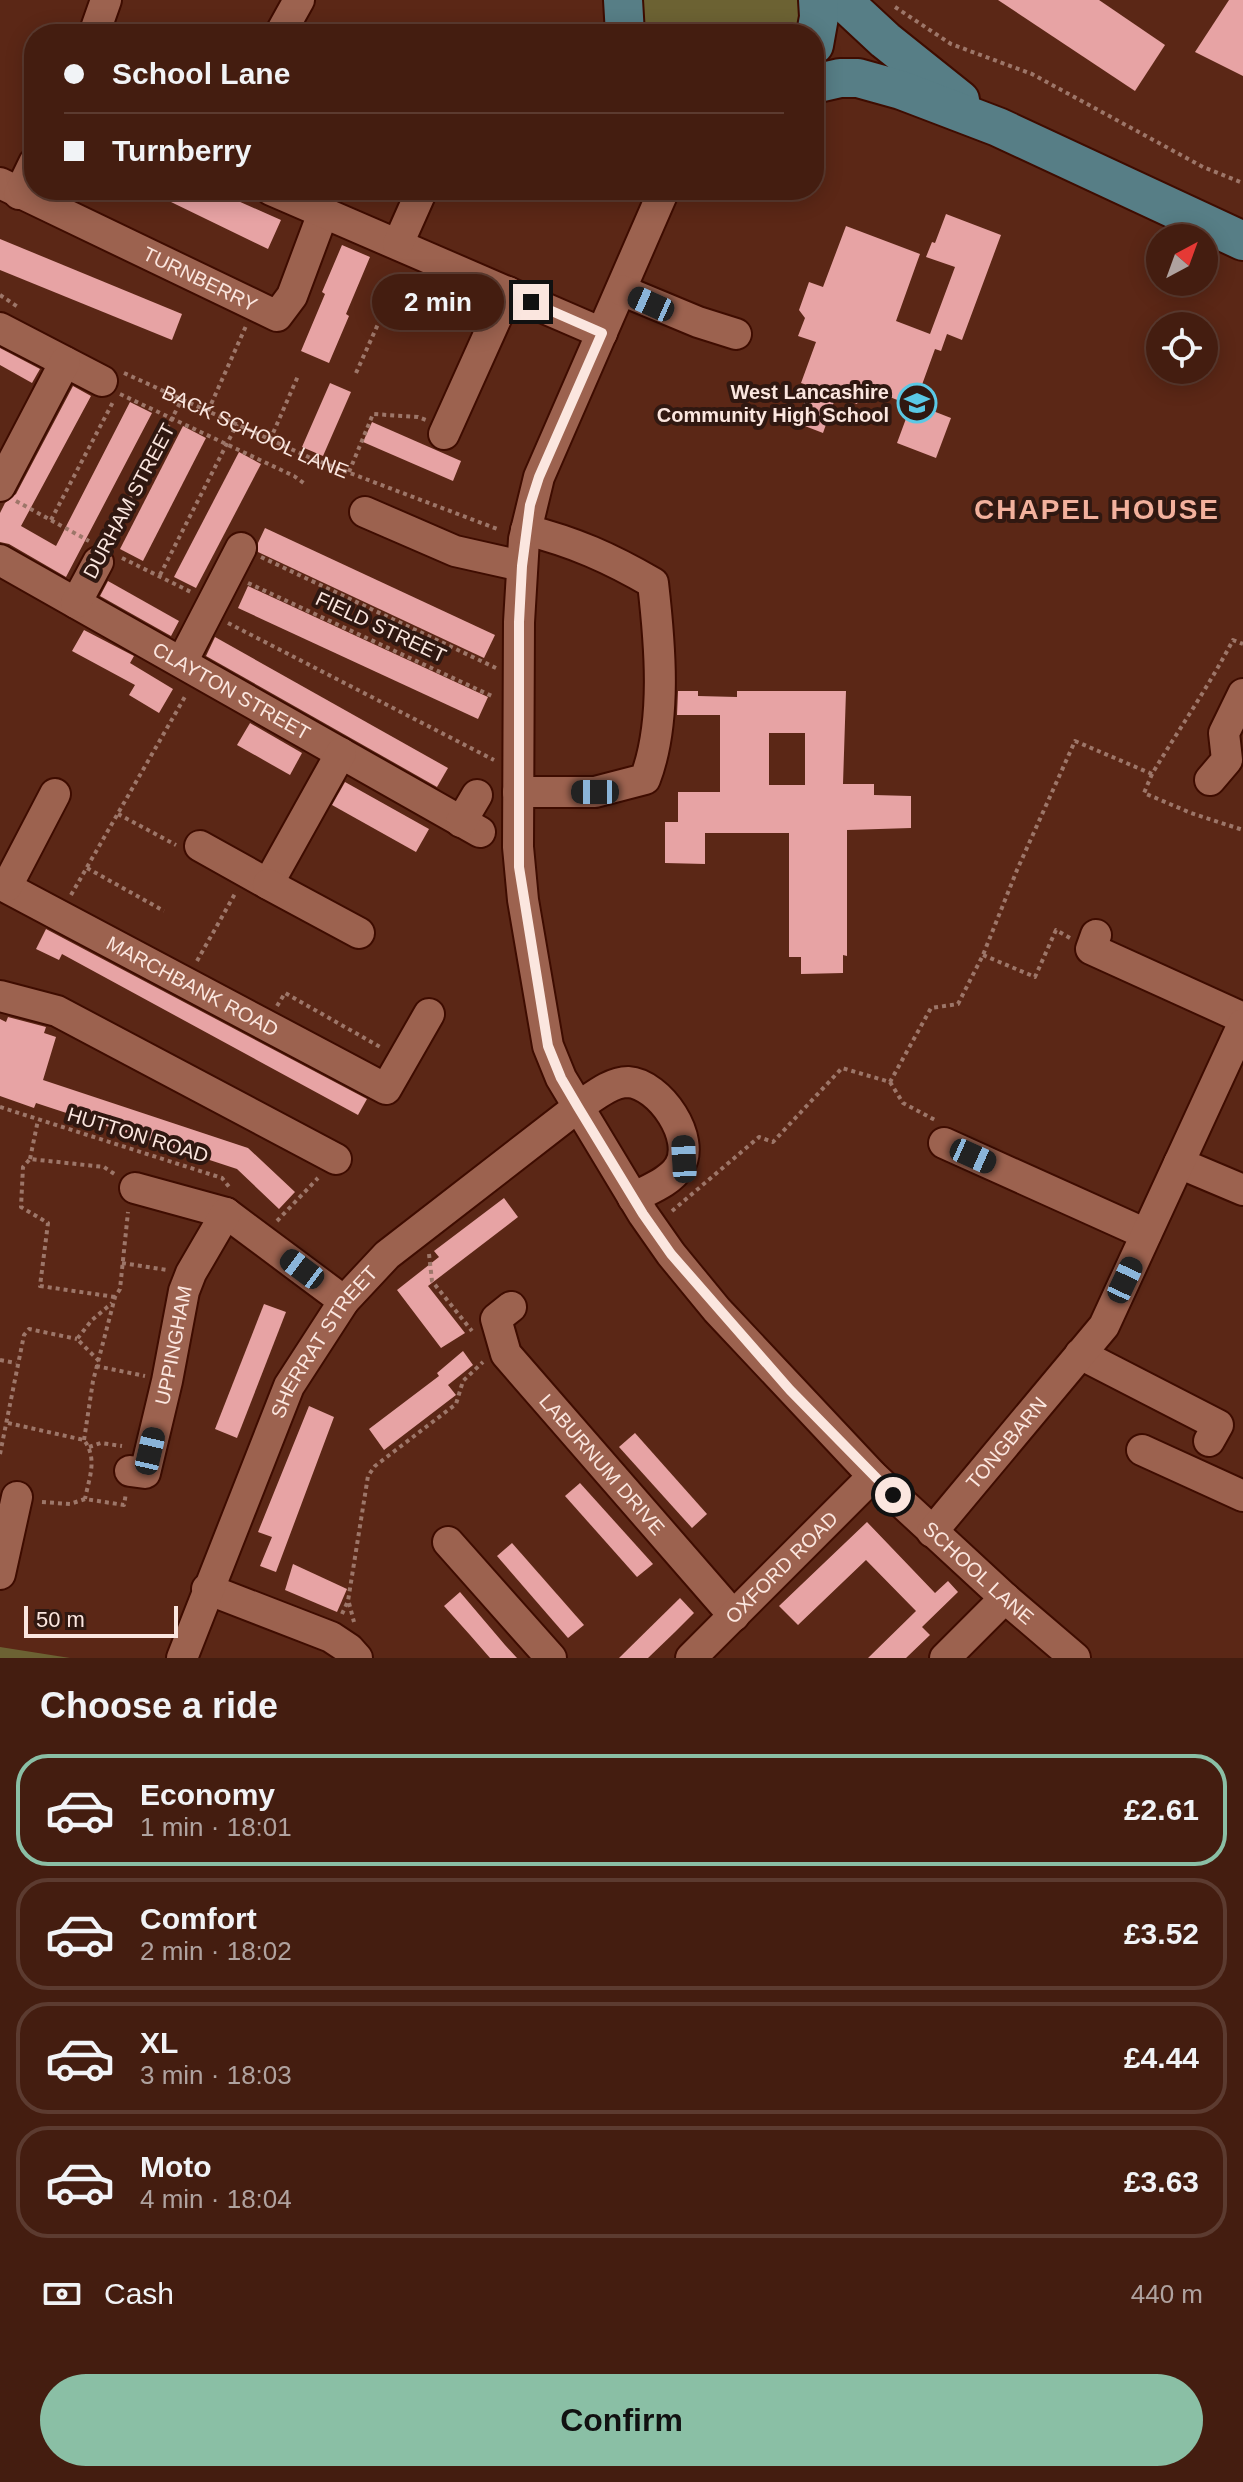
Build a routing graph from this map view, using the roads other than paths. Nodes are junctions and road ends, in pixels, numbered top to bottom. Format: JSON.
{"nodes":[{"id":1,"x":106,"y":0,"type":"edge"},
{"id":2,"x":299,"y":0,"type":"edge"},
{"id":3,"x":818,"y":0,"type":"edge"},
{"id":4,"x":842,"y":0,"type":"edge"},
{"id":5,"x":98,"y":24,"type":"edge"},
{"id":6,"x":286,"y":24,"type":"edge"},
{"id":7,"x":818,"y":24,"type":"edge"},
{"id":8,"x":824,"y":82,"type":"edge"},
{"id":9,"x":998,"y":127,"type":"junction"},
{"id":10,"x":24,"y":174,"type":"edge"},
{"id":11,"x":10,"y":189,"type":"edge"},
{"id":12,"x":33,"y":200,"type":"edge"},
{"id":13,"x":294,"y":200,"type":"edge"},
{"id":14,"x":419,"y":200,"type":"edge"},
{"id":15,"x":658,"y":200,"type":"edge"},
{"id":16,"x":323,"y":213,"type":"junction"},
{"id":17,"x":1243,"y":241,"type":"edge"},
{"id":18,"x":405,"y":247,"type":"junction"},
{"id":19,"x":621,"y":290,"type":"junction"},
{"id":20,"x":508,"y":292,"type":"junction"},
{"id":21,"x":0,"y":328,"type":"edge"},
{"id":22,"x":602,"y":333,"type":"junction"},
{"id":23,"x":736,"y":334,"type":"dead end"},
{"id":24,"x":65,"y":362,"type":"junction"},
{"id":25,"x":111,"y":376,"type":"road end"},
{"id":26,"x":446,"y":431,"type":"road end"},
{"id":27,"x":0,"y":486,"type":"edge"},
{"id":28,"x":365,"y":512,"type":"dead end"},
{"id":29,"x":524,"y":545,"type":"junction"},
{"id":30,"x":0,"y":560,"type":"edge"},
{"id":31,"x":234,"y":560,"type":"road end"},
{"id":32,"x":98,"y":562,"type":"road end"},
{"id":33,"x":76,"y":603,"type":"junction"},
{"id":34,"x":191,"y":667,"type":"junction"},
{"id":35,"x":1243,"y":694,"type":"edge"},
{"id":36,"x":341,"y":753,"type":"junction"},
{"id":37,"x":1210,"y":780,"type":"dead end"},
{"id":38,"x":519,"y":782,"type":"junction"},
{"id":39,"x":55,"y":794,"type":"dead end"},
{"id":40,"x":477,"y":795,"type":"dead end"},
{"id":41,"x":200,"y":846,"type":"road end"},
{"id":42,"x":258,"y":879,"type":"junction"},
{"id":43,"x":3,"y":885,"type":"edge"},
{"id":44,"x":359,"y":933,"type":"dead end"},
{"id":45,"x":1093,"y":942,"type":"road end"},
{"id":46,"x":0,"y":996,"type":"edge"},
{"id":47,"x":429,"y":1014,"type":"dead end"},
{"id":48,"x":1243,"y":1021,"type":"edge"},
{"id":49,"x":578,"y":1107,"type":"junction"},
{"id":50,"x":944,"y":1143,"type":"road end"},
{"id":51,"x":336,"y":1159,"type":"road end"},
{"id":52,"x":1179,"y":1163,"type":"junction"},
{"id":53,"x":135,"y":1188,"type":"road end"},
{"id":54,"x":1243,"y":1190,"type":"edge"},
{"id":55,"x":633,"y":1198,"type":"junction"},
{"id":56,"x":228,"y":1201,"type":"junction"},
{"id":57,"x":1146,"y":1234,"type":"junction"},
{"id":58,"x":344,"y":1301,"type":"junction"},
{"id":59,"x":511,"y":1307,"type":"dead end"},
{"id":60,"x":1080,"y":1354,"type":"junction"},
{"id":61,"x":1209,"y":1441,"type":"dead end"},
{"id":62,"x":1142,"y":1450,"type":"dead end"},
{"id":63,"x":130,"y":1471,"type":"road end"},
{"id":64,"x":873,"y":1476,"type":"junction"},
{"id":65,"x":1243,"y":1496,"type":"edge"},
{"id":66,"x":17,"y":1497,"type":"road end"},
{"id":67,"x":932,"y":1532,"type":"junction"},
{"id":68,"x":448,"y":1542,"type":"dead end"},
{"id":69,"x":0,"y":1574,"type":"edge"},
{"id":70,"x":207,"y":1589,"type":"junction"},
{"id":71,"x":1005,"y":1598,"type":"junction"},
{"id":72,"x":734,"y":1616,"type":"junction"},
{"id":73,"x":182,"y":1658,"type":"edge"},
{"id":74,"x":357,"y":1658,"type":"edge"},
{"id":75,"x":551,"y":1658,"type":"edge"},
{"id":76,"x":691,"y":1658,"type":"edge"},
{"id":77,"x":945,"y":1658,"type":"edge"},
{"id":78,"x":1075,"y":1658,"type":"edge"}],
"edges":[{"from":1,"to":5,"type":"street"},
{"from":2,"to":6,"type":"street"},
{"from":3,"to":7,"type":"main road"},
{"from":4,"to":9,"type":"main road"},
{"from":8,"to":9,"type":"main road"},
{"from":9,"to":17,"type":"main road"},
{"from":10,"to":11,"type":"street","name":"TURNBERRY"},
{"from":12,"to":16,"type":"street","name":"TURNBERRY"},
{"from":13,"to":16,"type":"street"},
{"from":14,"to":18,"type":"street"},
{"from":15,"to":19,"type":"street","name":"SCHOOL LANE"},
{"from":16,"to":18,"type":"street"},
{"from":18,"to":20,"type":"street"},
{"from":19,"to":22,"type":"street","name":"SCHOOL LANE"},
{"from":19,"to":23,"type":"street"},
{"from":20,"to":22,"type":"street"},
{"from":20,"to":26,"type":"street"},
{"from":21,"to":24,"type":"street"},
{"from":22,"to":29,"type":"street","name":"SCHOOL LANE"},
{"from":24,"to":25,"type":"street"},
{"from":24,"to":27,"type":"street"},
{"from":28,"to":29,"type":"street"},
{"from":29,"to":38,"type":"street","name":"SCHOOL LANE"},
{"from":29,"to":38,"type":"street"},
{"from":30,"to":33,"type":"street","name":"CLAYTON STREET"},
{"from":31,"to":34,"type":"street"},
{"from":32,"to":33,"type":"street","name":"DURHAM STREET"},
{"from":33,"to":34,"type":"street","name":"CLAYTON STREET"},
{"from":34,"to":36,"type":"street","name":"CLAYTON STREET"},
{"from":35,"to":37,"type":"street"},
{"from":36,"to":40,"type":"street","name":"CLAYTON STREET"},
{"from":36,"to":42,"type":"street"},
{"from":38,"to":49,"type":"street","name":"SCHOOL LANE"},
{"from":39,"to":43,"type":"street"},
{"from":41,"to":42,"type":"street"},
{"from":42,"to":44,"type":"street"},
{"from":43,"to":47,"type":"street","name":"MARCHBANK ROAD"},
{"from":45,"to":48,"type":"street","name":"TONGBARN"},
{"from":46,"to":51,"type":"street"},
{"from":48,"to":52,"type":"street","name":"TONGBARN"},
{"from":49,"to":55,"type":"street","name":"SCHOOL LANE"},
{"from":49,"to":55,"type":"street","name":"SHERRAT STREET"},
{"from":49,"to":58,"type":"street","name":"SHERRAT STREET"},
{"from":50,"to":57,"type":"street"},
{"from":52,"to":54,"type":"street"},
{"from":52,"to":57,"type":"street","name":"TONGBARN"},
{"from":53,"to":56,"type":"street"},
{"from":55,"to":64,"type":"street","name":"SCHOOL LANE"},
{"from":56,"to":58,"type":"street"},
{"from":56,"to":63,"type":"street","name":"UPPINGHAM"},
{"from":57,"to":60,"type":"street","name":"TONGBARN"},
{"from":58,"to":70,"type":"street","name":"SHERRAT STREET"},
{"from":59,"to":72,"type":"street","name":"LABURNUM DRIVE"},
{"from":60,"to":61,"type":"street"},
{"from":60,"to":67,"type":"street","name":"TONGBARN"},
{"from":62,"to":65,"type":"street"},
{"from":64,"to":67,"type":"street","name":"SCHOOL LANE"},
{"from":64,"to":72,"type":"street","name":"OXFORD ROAD"},
{"from":66,"to":69,"type":"street"},
{"from":67,"to":71,"type":"street","name":"SCHOOL LANE"},
{"from":68,"to":75,"type":"street"},
{"from":70,"to":73,"type":"street","name":"SHERRAT STREET"},
{"from":70,"to":74,"type":"street"},
{"from":71,"to":77,"type":"street"},
{"from":71,"to":78,"type":"street","name":"SCHOOL LANE"},
{"from":72,"to":76,"type":"street","name":"OXFORD ROAD"}]}
